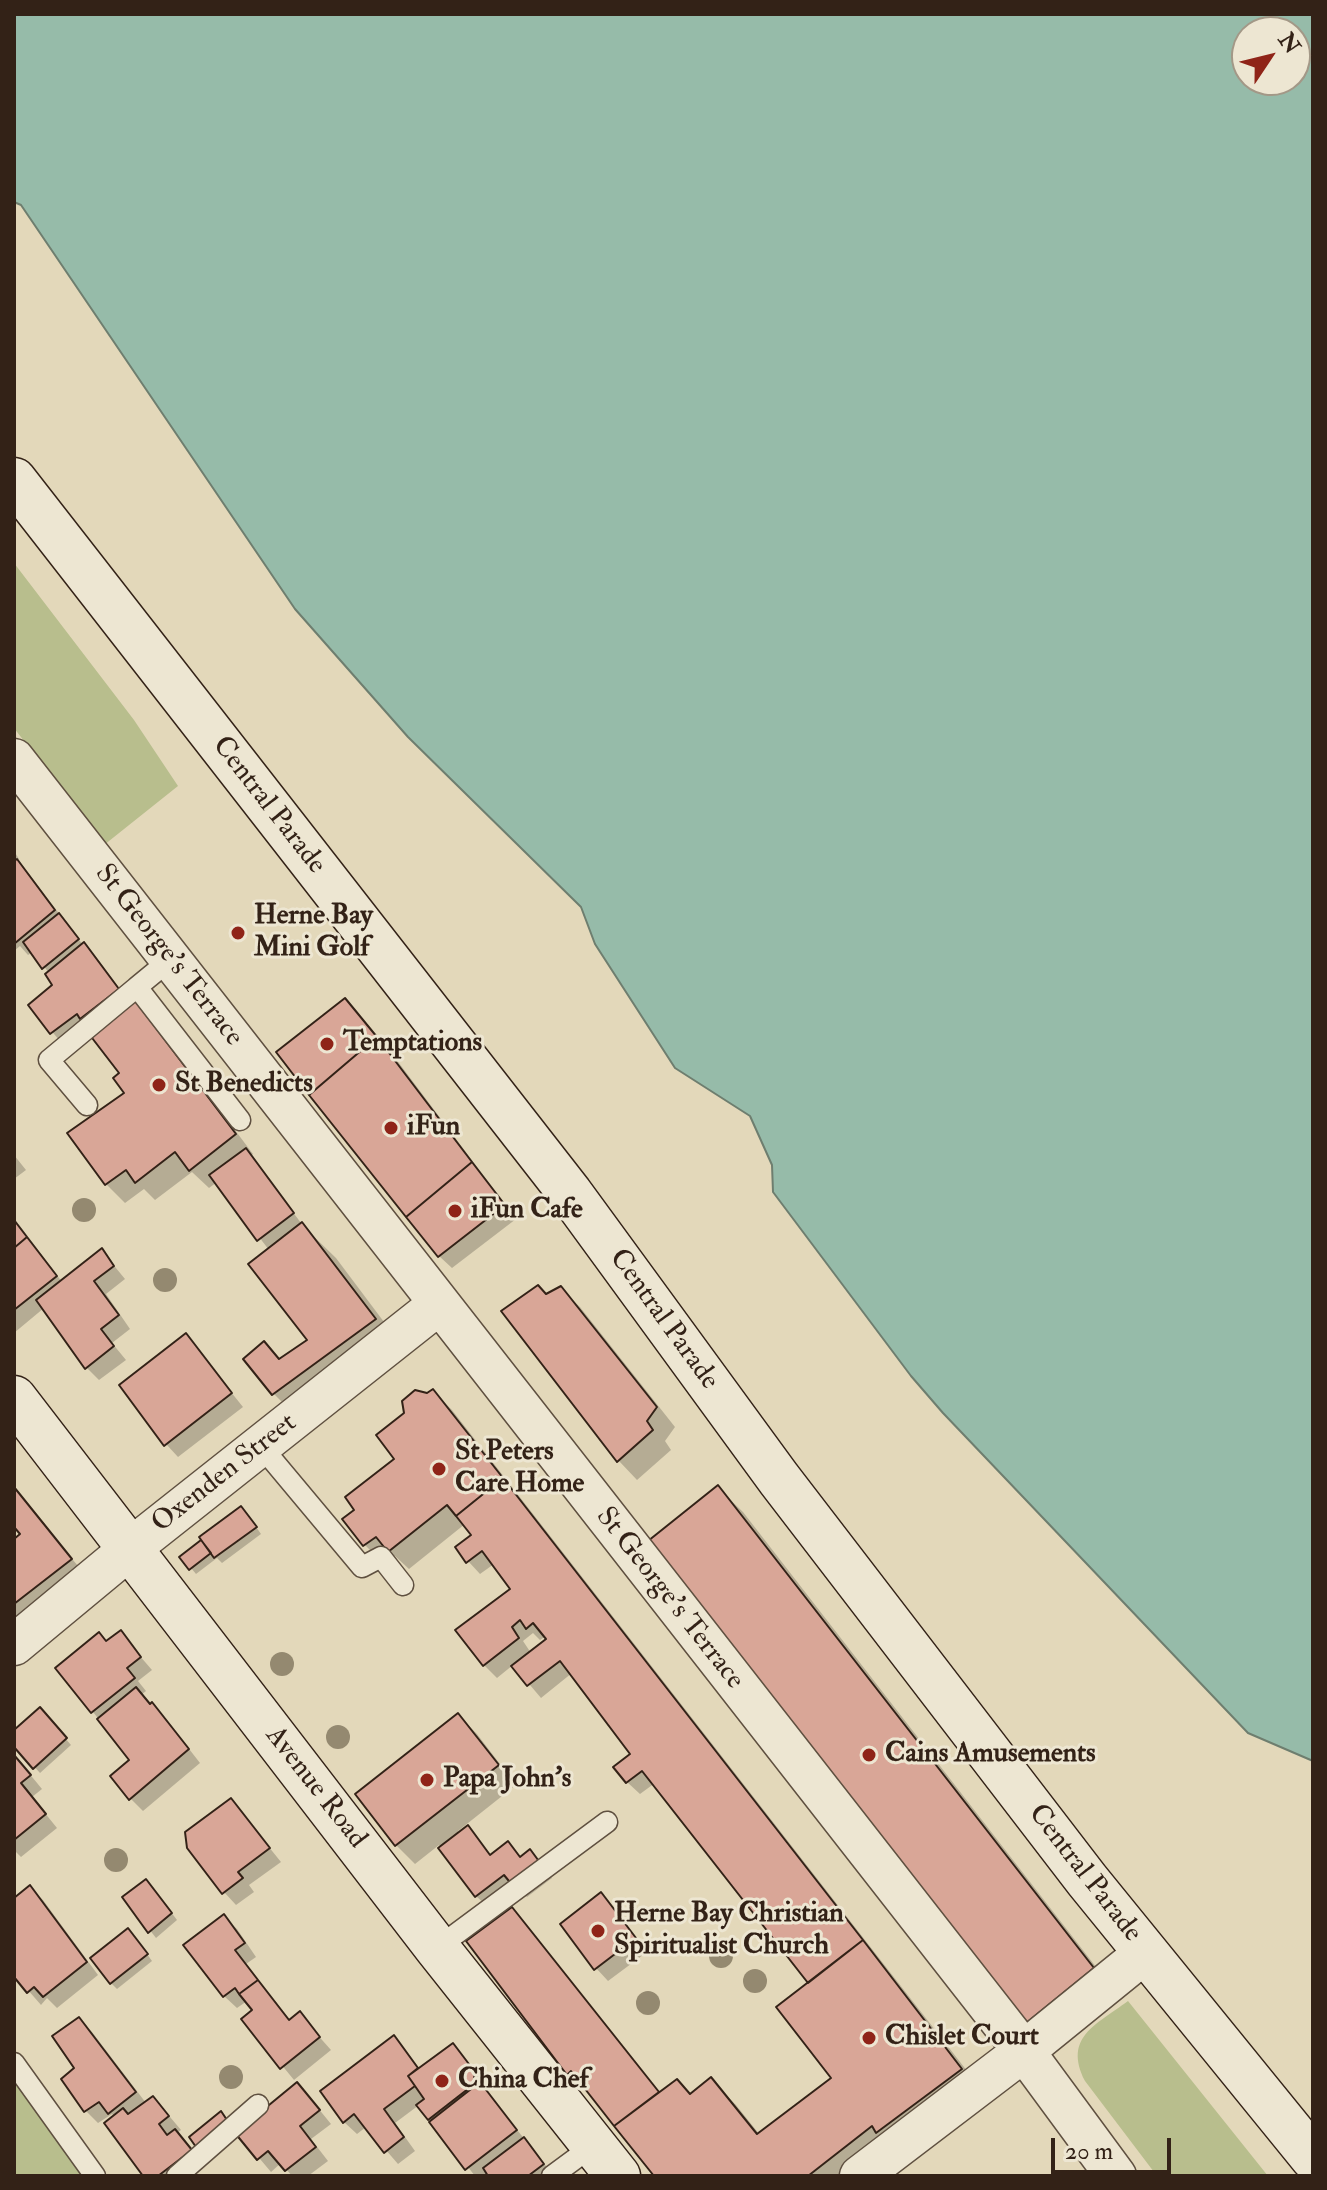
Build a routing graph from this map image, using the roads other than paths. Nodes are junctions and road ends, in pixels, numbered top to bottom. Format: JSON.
{"nodes":[{"id":1,"x":24,"y":492,"type":"edge"},
{"id":2,"x":14,"y":759,"type":"edge"},
{"id":3,"x":171,"y":959,"type":"junction"},
{"id":4,"x":137,"y":987,"type":"junction"},
{"id":5,"x":87,"y":1105,"type":"dead end"},
{"id":6,"x":240,"y":1120,"type":"dead end"},
{"id":7,"x":438,"y":1305,"type":"junction"},
{"id":8,"x":14,"y":1398,"type":"edge"},
{"id":9,"x":260,"y":1445,"type":"junction"},
{"id":10,"x":131,"y":1548,"type":"junction"},
{"id":11,"x":403,"y":1585,"type":"dead end"},
{"id":12,"x":14,"y":1645,"type":"edge"},
{"id":13,"x":607,"y":1822,"type":"dead end"},
{"id":14,"x":437,"y":1948,"type":"junction"},
{"id":15,"x":1146,"y":1952,"type":"junction"},
{"id":16,"x":1024,"y":2051,"type":"junction"},
{"id":17,"x":14,"y":2063,"type":"edge"},
{"id":18,"x":258,"y":2105,"type":"dead end"},
{"id":19,"x":1313,"y":2158,"type":"edge"},
{"id":20,"x":606,"y":2160,"type":"edge"},
{"id":21,"x":95,"y":2176,"type":"edge"},
{"id":22,"x":177,"y":2176,"type":"edge"},
{"id":23,"x":552,"y":2176,"type":"edge"},
{"id":24,"x":860,"y":2176,"type":"edge"},
{"id":25,"x":1116,"y":2176,"type":"edge"}],
"edges":[{"from":1,"to":15,"type":"street","name":"Central Parade"},
{"from":2,"to":3,"type":"street","name":"St George's Terrace"},
{"from":3,"to":4,"type":"lane"},
{"from":3,"to":7,"type":"street","name":"St George's Terrace"},
{"from":4,"to":5,"type":"lane"},
{"from":4,"to":6,"type":"lane"},
{"from":7,"to":9,"type":"street","name":"Oxenden Street"},
{"from":7,"to":16,"type":"street","name":"St George's Terrace"},
{"from":8,"to":10,"type":"street","name":"Avenue Road"},
{"from":9,"to":10,"type":"street","name":"Oxenden Street"},
{"from":9,"to":11,"type":"lane"},
{"from":10,"to":12,"type":"street","name":"Oxenden Street"},
{"from":10,"to":14,"type":"street","name":"Avenue Road"},
{"from":13,"to":14,"type":"lane"},
{"from":14,"to":20,"type":"street","name":"Avenue Road"},
{"from":15,"to":16,"type":"street"},
{"from":15,"to":19,"type":"street","name":"Central Parade"},
{"from":16,"to":24,"type":"street"},
{"from":16,"to":25,"type":"street","name":"St George's Terrace"},
{"from":17,"to":21,"type":"lane"},
{"from":18,"to":22,"type":"lane"},
{"from":20,"to":23,"type":"lane"}]}
